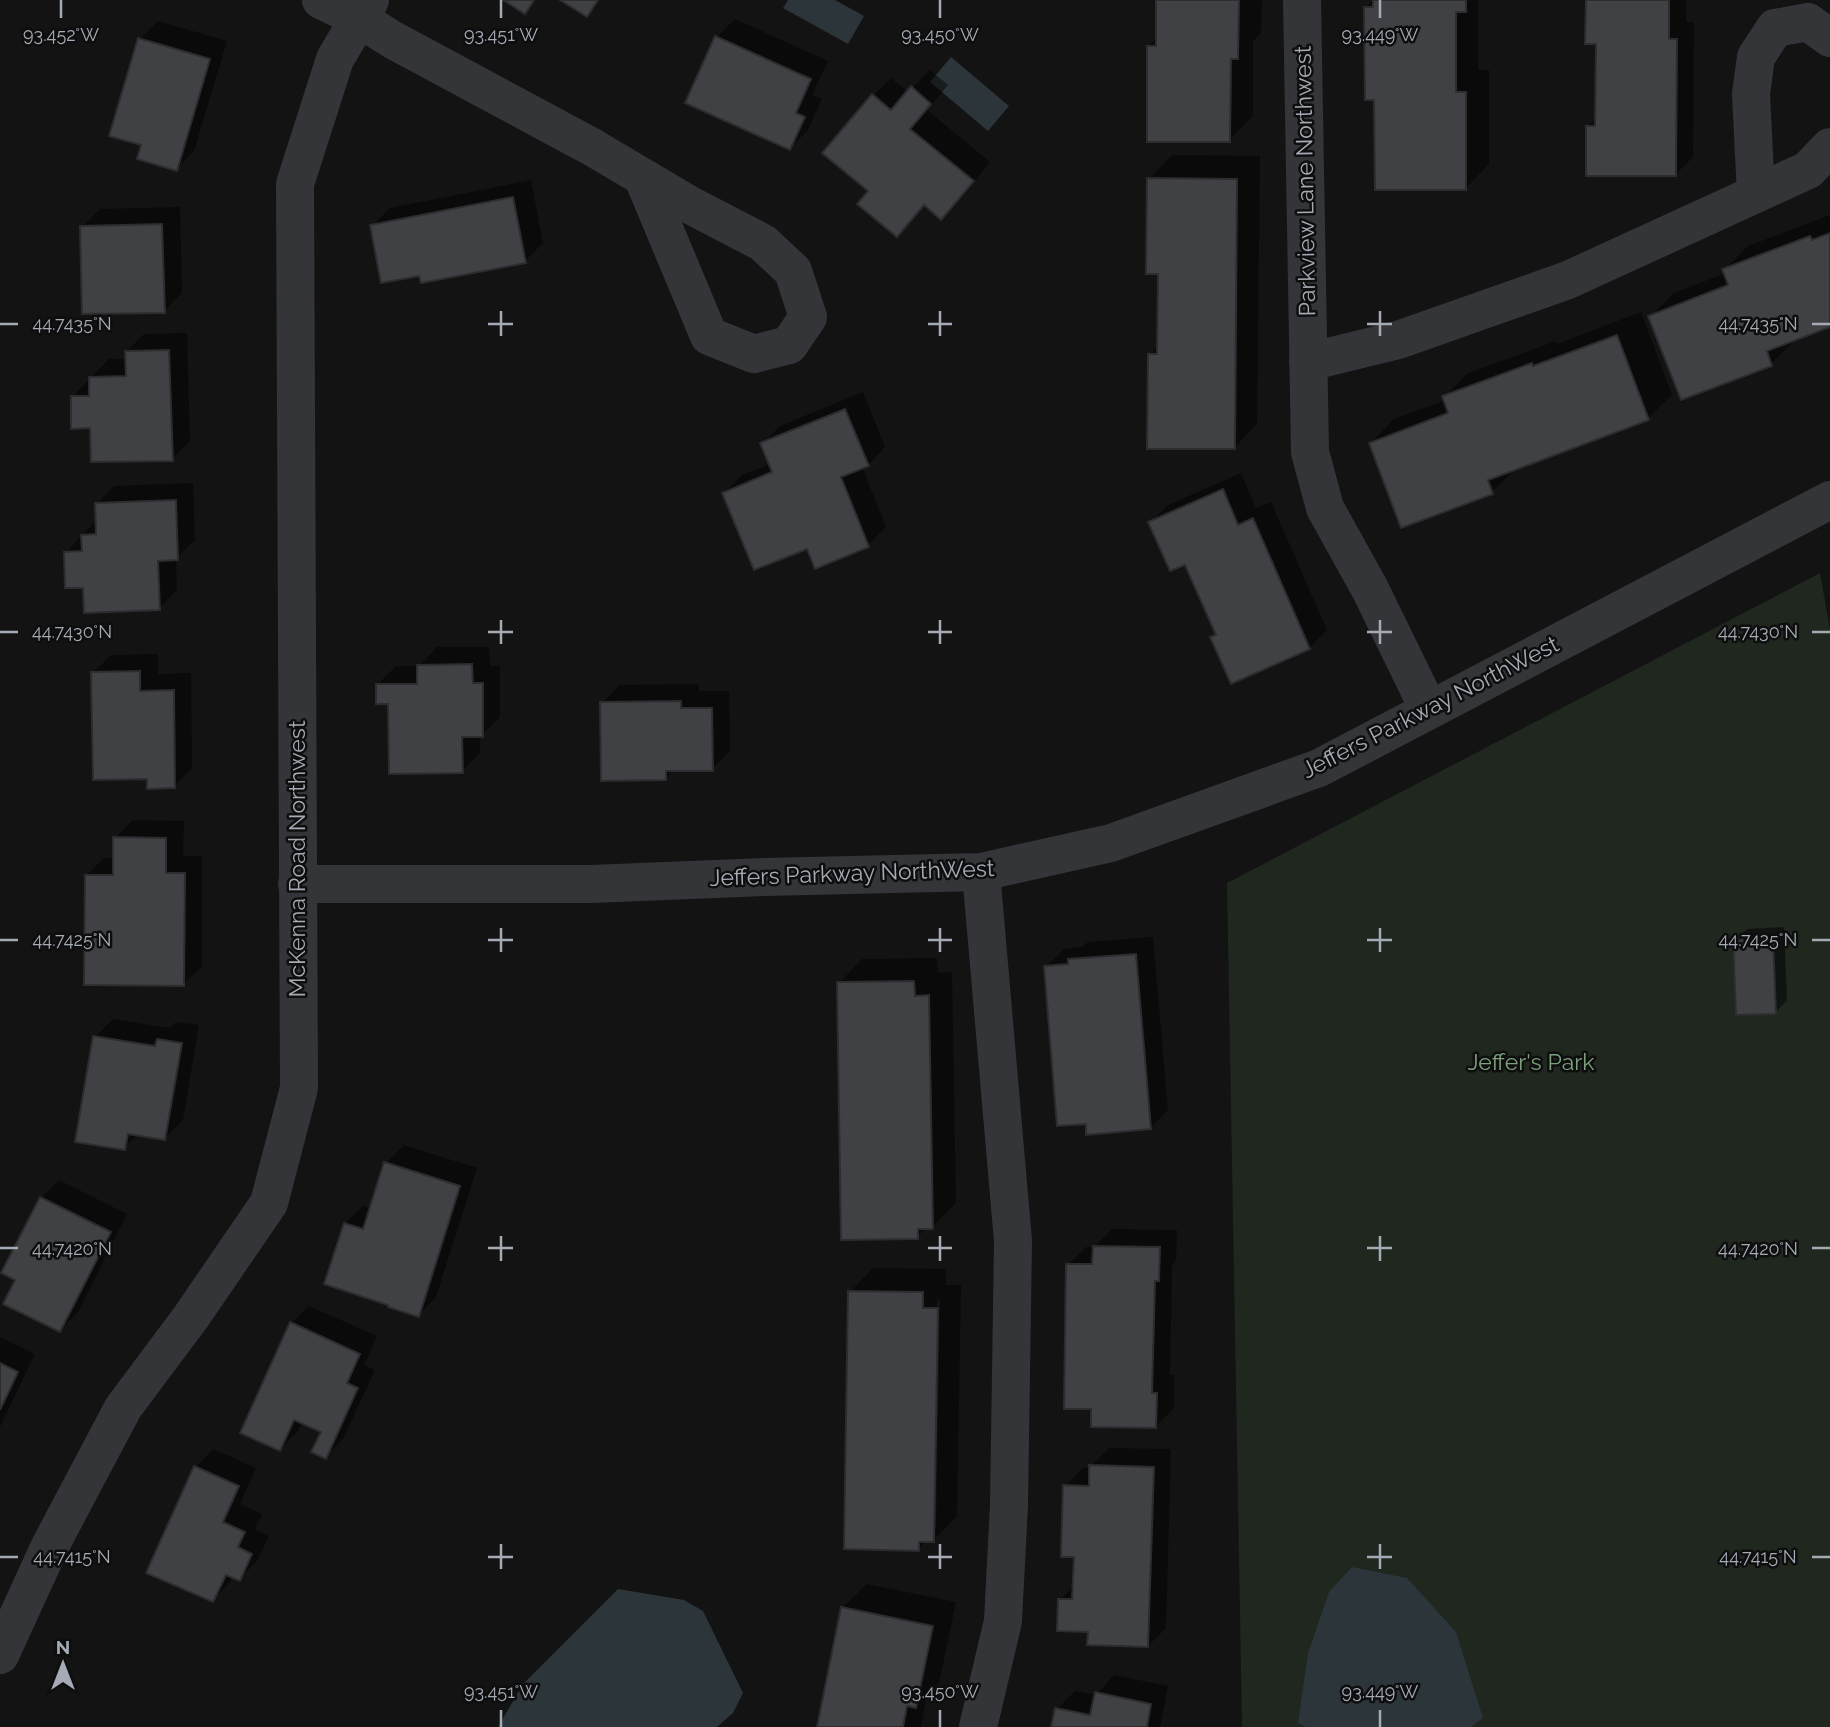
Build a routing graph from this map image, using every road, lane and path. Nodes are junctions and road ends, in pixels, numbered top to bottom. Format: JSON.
{"nodes":[{"id":1,"x":321,"y":0,"type":"edge"},
{"id":2,"x":1302,"y":0,"type":"edge"},
{"id":3,"x":364,"y":9,"type":"edge"},
{"id":4,"x":1830,"y":38,"type":"edge"},
{"id":5,"x":1830,"y":147,"type":"edge"},
{"id":6,"x":643,"y":178,"type":"junction"},
{"id":7,"x":1756,"y":194,"type":"junction"},
{"id":8,"x":1308,"y":362,"type":"junction"},
{"id":9,"x":1830,"y":500,"type":"edge"},
{"id":10,"x":1429,"y":710,"type":"junction"},
{"id":11,"x":981,"y":872,"type":"junction"},
{"id":12,"x":297,"y":884,"type":"junction"},
{"id":13,"x":0,"y":1655,"type":"edge"},
{"id":14,"x":978,"y":1727,"type":"edge"}],
"edges":[{"from":1,"to":3,"type":"street"},
{"from":2,"to":8,"type":"street","name":"Parkview Lane Northwest"},
{"from":3,"to":6,"type":"street"},
{"from":3,"to":12,"type":"street","name":"McKenna Road Northwest"},
{"from":4,"to":7,"type":"street"},
{"from":5,"to":7,"type":"street"},
{"from":6,"to":6,"type":"street"},
{"from":7,"to":8,"type":"street"},
{"from":8,"to":10,"type":"street","name":"Parkview Lane Northwest"},
{"from":9,"to":10,"type":"street","name":"Jeffers Parkway NorthWest"},
{"from":10,"to":11,"type":"street","name":"Jeffers Parkway NorthWest"},
{"from":11,"to":12,"type":"street","name":"Jeffers Parkway NorthWest"},
{"from":11,"to":14,"type":"street"},
{"from":12,"to":13,"type":"street","name":"McKenna Road Northwest"}]}
